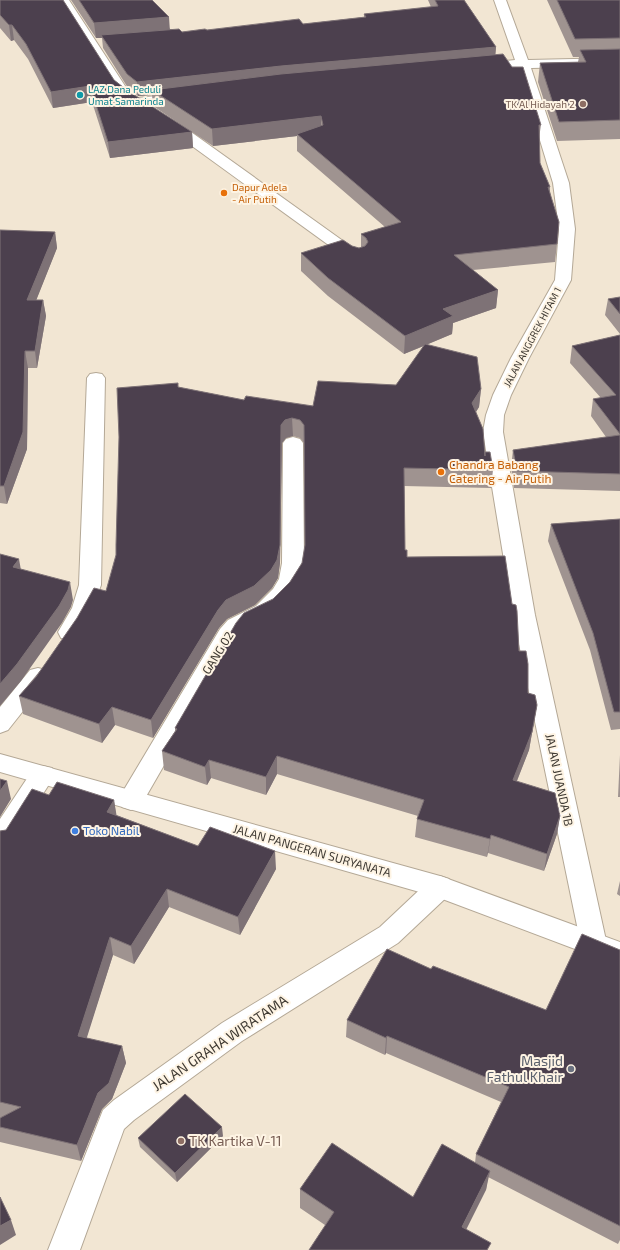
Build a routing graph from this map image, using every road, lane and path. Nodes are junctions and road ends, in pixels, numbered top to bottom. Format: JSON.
{"nodes":[{"id":1,"x":63,"y":0,"type":"edge"},
{"id":2,"x":500,"y":0,"type":"edge"},
{"id":3,"x":107,"y":43,"type":"edge"},
{"id":4,"x":91,"y":44,"type":"junction"},
{"id":5,"x":620,"y":62,"type":"edge"},
{"id":6,"x":523,"y":63,"type":"junction"},
{"id":7,"x":499,"y":65,"type":"edge"},
{"id":8,"x":196,"y":96,"type":"edge"},
{"id":9,"x":134,"y":103,"type":"junction"},
{"id":10,"x":358,"y":259,"type":"edge"},
{"id":11,"x":96,"y":378,"type":"dead end"},
{"id":12,"x":293,"y":443,"type":"dead end"},
{"id":13,"x":524,"y":615,"type":"joint"},
{"id":14,"x":0,"y":724,"type":"edge"},
{"id":15,"x":0,"y":763,"type":"edge"},
{"id":16,"x":43,"y":775,"type":"junction"},
{"id":17,"x":131,"y":800,"type":"junction"},
{"id":18,"x":0,"y":840,"type":"edge"},
{"id":19,"x":440,"y":887,"type":"junction"},
{"id":20,"x":594,"y":944,"type":"junction"},
{"id":21,"x":620,"y":954,"type":"edge"},
{"id":22,"x":64,"y":1250,"type":"edge"}],
"edges":[{"from":1,"to":4,"type":"street"},
{"from":2,"to":6,"type":"street"},
{"from":3,"to":4,"type":"street"},
{"from":4,"to":9,"type":"street"},
{"from":5,"to":6,"type":"street"},
{"from":6,"to":7,"type":"street"},
{"from":6,"to":13,"type":"street","name":"JALAN ANGGREK HITAM 1"},
{"from":8,"to":9,"type":"street"},
{"from":9,"to":10,"type":"street"},
{"from":11,"to":14,"type":"street"},
{"from":12,"to":17,"type":"street","name":"GANG 02"},
{"from":13,"to":20,"type":"street","name":"JALAN JUANDA 1B"},
{"from":15,"to":16,"type":"street","name":"JALAN PANGERAN SURYANATA"},
{"from":16,"to":17,"type":"street","name":"JALAN PANGERAN SURYANATA"},
{"from":16,"to":18,"type":"street"},
{"from":17,"to":19,"type":"street","name":"JALAN PANGERAN SURYANATA"},
{"from":19,"to":20,"type":"street","name":"JALAN PANGERAN SURYANATA"},
{"from":19,"to":22,"type":"street","name":"JALAN GRAHA WIRATAMA"},
{"from":20,"to":21,"type":"street","name":"JALAN PANGERAN SURYANATA"}]}
